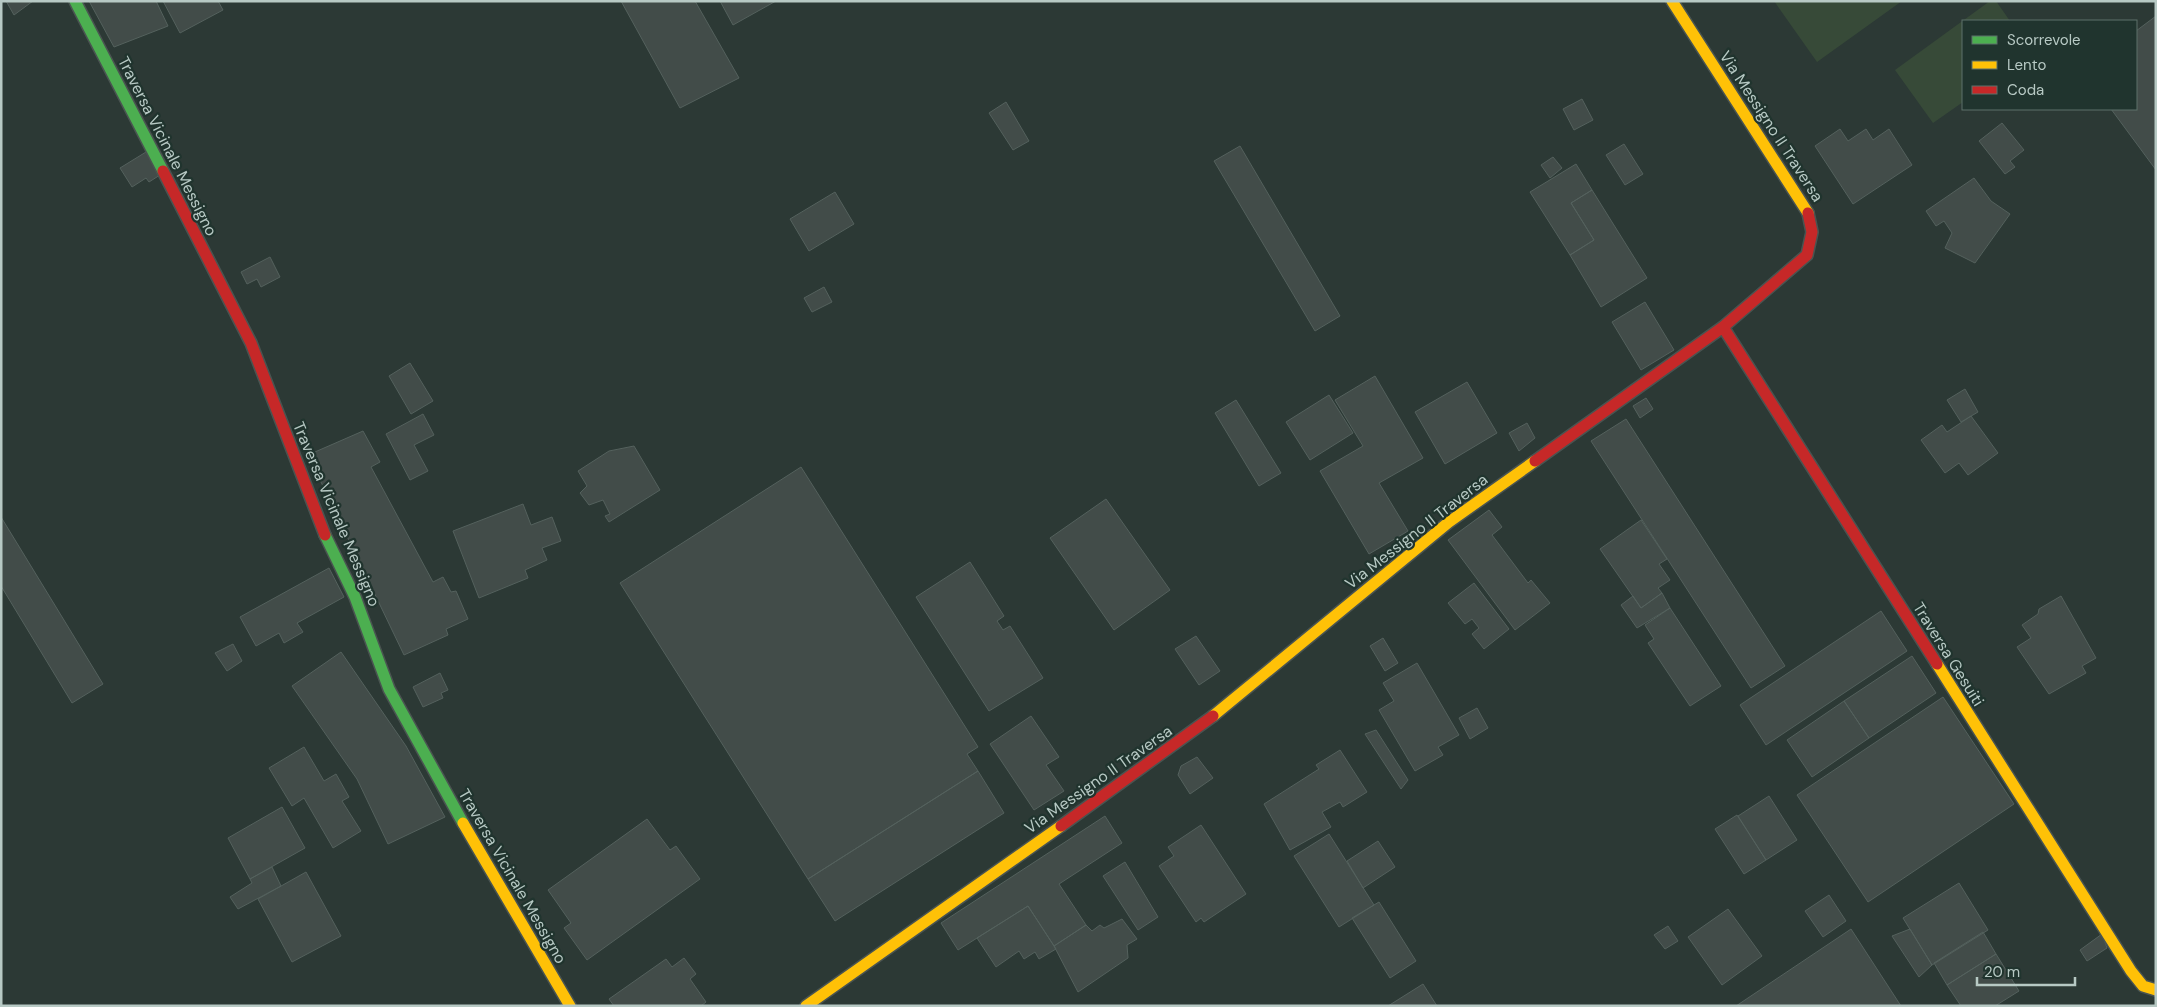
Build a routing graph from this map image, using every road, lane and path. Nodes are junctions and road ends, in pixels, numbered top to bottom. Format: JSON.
{"nodes":[{"id":1,"x":75,"y":1,"type":"edge"},
{"id":2,"x":1672,"y":1,"type":"edge"},
{"id":3,"x":1723,"y":328,"type":"junction"},
{"id":4,"x":2156,"y":990,"type":"edge"},
{"id":5,"x":570,"y":1006,"type":"edge"},
{"id":6,"x":806,"y":1006,"type":"edge"}],
"edges":[{"from":1,"to":5,"type":"street","name":"Traversa Vicinale Messigno"},
{"from":2,"to":3,"type":"street","name":"Via Messigno II Traversa"},
{"from":3,"to":4,"type":"street","name":"Traversa Gesuiti"},
{"from":3,"to":6,"type":"street","name":"Via Messigno II Traversa"}]}
